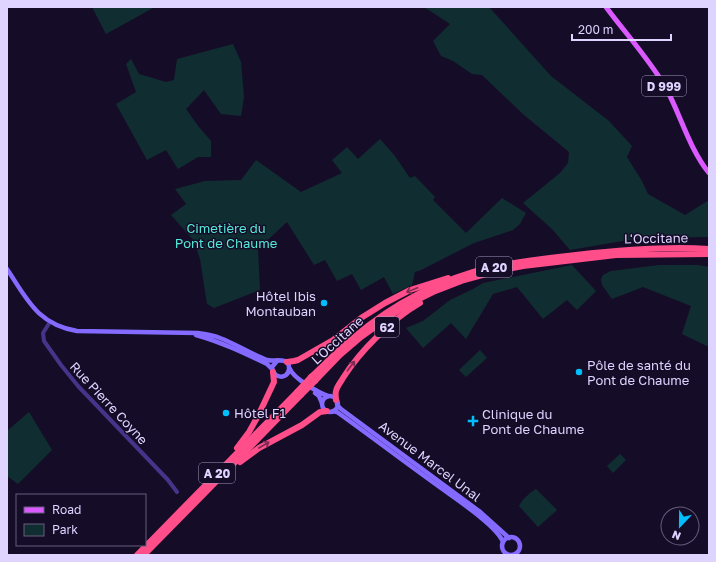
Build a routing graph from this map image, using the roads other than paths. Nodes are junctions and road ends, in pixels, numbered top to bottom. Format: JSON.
{"nodes":[{"id":1,"x":606,"y":7,"type":"edge"},
{"id":2,"x":709,"y":173,"type":"edge"},
{"id":3,"x":709,"y":249,"type":"edge"},
{"id":4,"x":709,"y":254,"type":"edge"},
{"id":5,"x":7,"y":269,"type":"edge"},
{"id":6,"x":476,"y":272,"type":"junction"},
{"id":7,"x":464,"y":280,"type":"junction"},
{"id":8,"x":50,"y":322,"type":"junction"},
{"id":9,"x":186,"y":333,"type":"junction"},
{"id":10,"x":210,"y":339,"type":"junction"},
{"id":11,"x":234,"y":344,"type":"junction"},
{"id":12,"x":277,"y":361,"type":"junction"},
{"id":13,"x":288,"y":365,"type":"junction"},
{"id":14,"x":273,"y":370,"type":"junction"},
{"id":15,"x":284,"y":376,"type":"junction"},
{"id":16,"x":313,"y":379,"type":"junction"},
{"id":17,"x":328,"y":396,"type":"junction"},
{"id":18,"x":337,"y":402,"type":"junction"},
{"id":19,"x":322,"y":403,"type":"junction"},
{"id":20,"x":330,"y":411,"type":"junction"},
{"id":21,"x":219,"y":475,"type":"junction"},
{"id":22,"x":177,"y":492,"type":"dead end"},
{"id":23,"x":509,"y":538,"type":"junction"},
{"id":24,"x":503,"y":542,"type":"junction"},
{"id":25,"x":519,"y":550,"type":"junction"},
{"id":26,"x":137,"y":555,"type":"edge"},
{"id":27,"x":144,"y":555,"type":"edge"},
{"id":28,"x":513,"y":555,"type":"edge"},
{"id":29,"x":521,"y":555,"type":"edge"}],
"edges":[{"from":1,"to":2,"type":"main road","number":"D 999"},
{"from":3,"to":6,"type":"highway","name":"L'Occitane","number":"A 20"},
{"from":4,"to":7,"type":"highway","name":"L'Occitane","number":"A 20"},
{"from":5,"to":8,"type":"main road"},
{"from":6,"to":13,"type":"highway","number":"62","one_way":true},
{"from":6,"to":16,"type":"highway","name":"L'Occitane","number":"A 20"},
{"from":7,"to":16,"type":"highway","name":"L'Occitane","number":"A 20"},
{"from":18,"to":7,"type":"highway","number":"62","one_way":true},
{"from":8,"to":9,"type":"main road"},
{"from":8,"to":22,"type":"street","name":"Rue Pierre Coyne"},
{"from":9,"to":10,"type":"main road"},
{"from":9,"to":11,"type":"main road"},
{"from":10,"to":11,"type":"main road"},
{"from":10,"to":14,"type":"main road"},
{"from":11,"to":12,"type":"main road"},
{"from":12,"to":13,"type":"main road"},
{"from":12,"to":14,"type":"main road"},
{"from":13,"to":15,"type":"main road"},
{"from":13,"to":17,"type":"main road"},
{"from":14,"to":15,"type":"main road"},
{"from":14,"to":21,"type":"highway"},
{"from":15,"to":19,"type":"main road"},
{"from":16,"to":21,"type":"highway","name":"L'Occitane","number":"A 20","bridge":true},
{"from":17,"to":18,"type":"main road"},
{"from":17,"to":19,"type":"main road"},
{"from":18,"to":20,"type":"main road"},
{"from":18,"to":23,"type":"main road","name":"Avenue Marcel Unal"},
{"from":19,"to":20,"type":"main road"},
{"from":21,"to":20,"type":"highway","one_way":true},
{"from":20,"to":24,"type":"main road","name":"Avenue Marcel Unal"},
{"from":21,"to":26,"type":"highway","name":"L'Occitane","number":"A 20"},
{"from":21,"to":27,"type":"highway","name":"L'Occitane","number":"A 20"},
{"from":23,"to":24,"type":"main road"},
{"from":23,"to":25,"type":"main road"},
{"from":24,"to":28,"type":"main road"},
{"from":25,"to":28,"type":"main road"},
{"from":25,"to":29,"type":"main road"}]}
